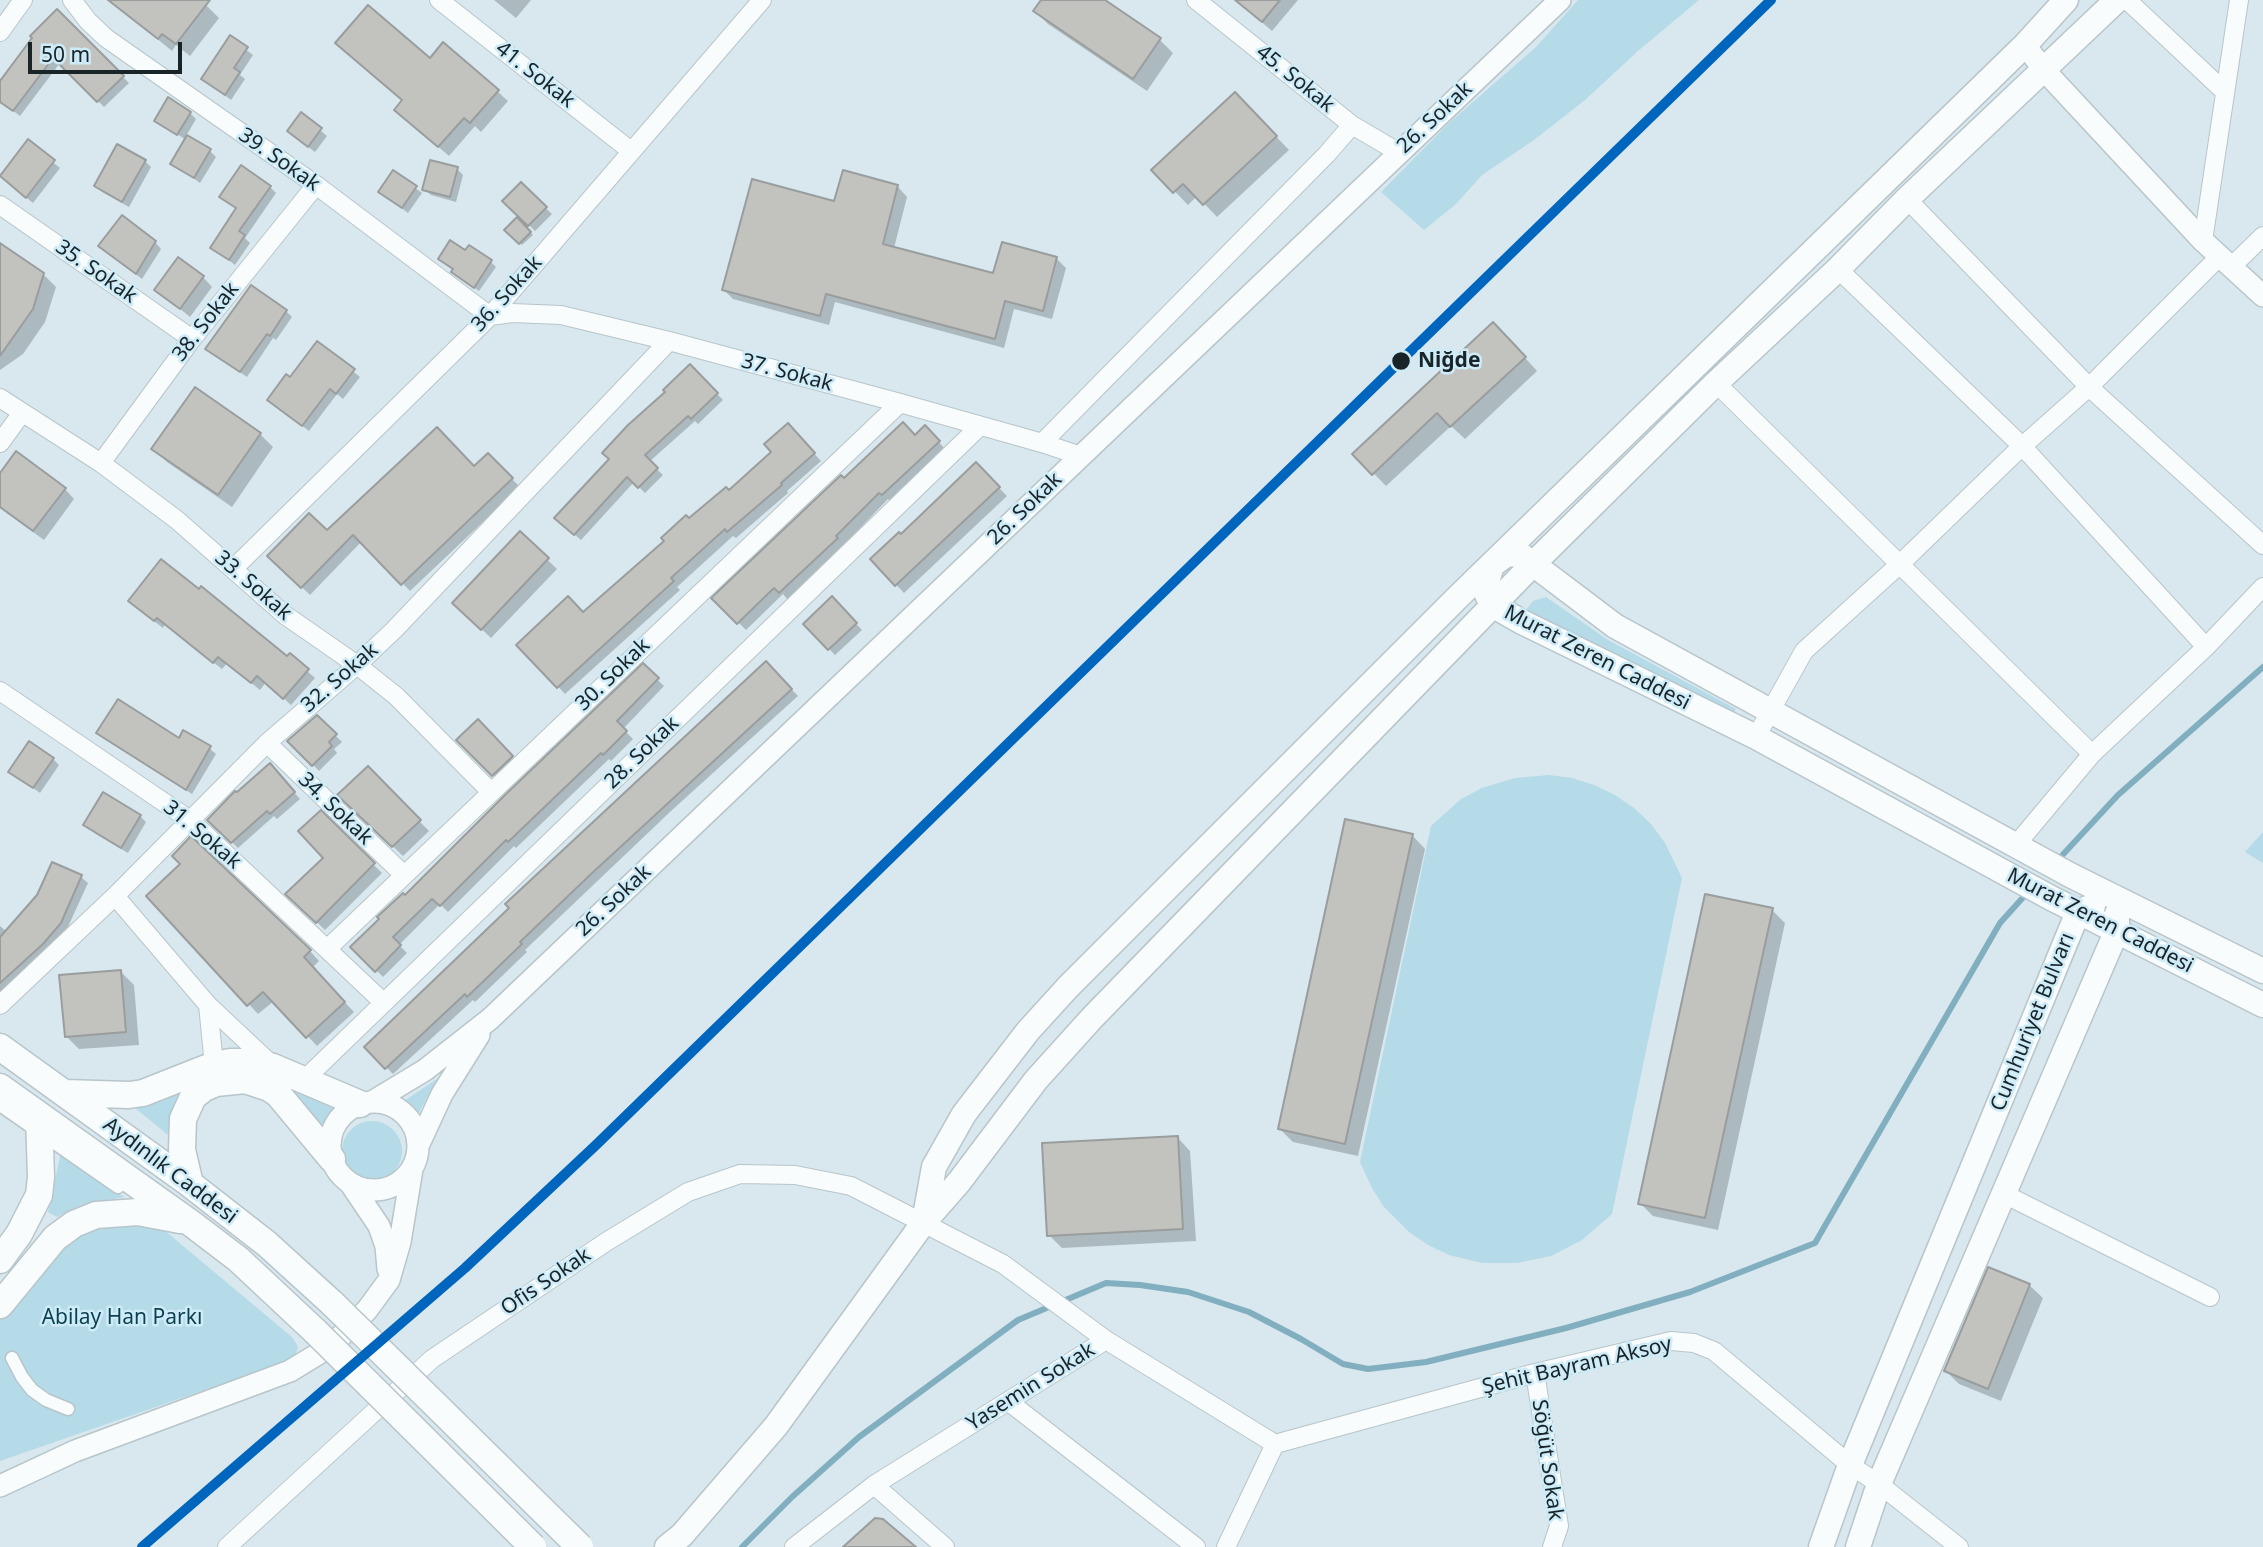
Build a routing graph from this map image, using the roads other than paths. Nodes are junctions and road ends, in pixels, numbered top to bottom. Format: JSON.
{"nodes":[{"id":1,"x":23,"y":0,"type":"edge"},
{"id":2,"x":72,"y":0,"type":"edge"},
{"id":3,"x":439,"y":0,"type":"edge"},
{"id":4,"x":762,"y":0,"type":"edge"},
{"id":5,"x":1195,"y":0,"type":"edge"},
{"id":6,"x":1560,"y":0,"type":"edge"},
{"id":7,"x":2066,"y":0,"type":"edge"},
{"id":8,"x":2117,"y":0,"type":"edge"},
{"id":9,"x":2127,"y":0,"type":"edge"},
{"id":10,"x":2238,"y":0,"type":"edge"},
{"id":11,"x":0,"y":32,"type":"edge"},
{"id":12,"x":2025,"y":45,"type":"junction"},
{"id":13,"x":2044,"y":70,"type":"junction"},
{"id":14,"x":2225,"y":92,"type":"junction"},
{"id":15,"x":1352,"y":125,"type":"junction"},
{"id":16,"x":631,"y":150,"type":"junction"},
{"id":17,"x":1398,"y":152,"type":"junction"},
{"id":18,"x":316,"y":185,"type":"junction"},
{"id":19,"x":1907,"y":199,"type":"junction"},
{"id":20,"x":0,"y":205,"type":"edge"},
{"id":21,"x":2263,"y":236,"type":"edge"},
{"id":22,"x":2203,"y":241,"type":"junction"},
{"id":23,"x":2225,"y":262,"type":"junction"},
{"id":24,"x":1838,"y":269,"type":"junction"},
{"id":25,"x":2263,"y":296,"type":"edge"},
{"id":26,"x":490,"y":316,"type":"junction"},
{"id":27,"x":192,"y":339,"type":"junction"},
{"id":28,"x":669,"y":341,"type":"junction"},
{"id":29,"x":1716,"y":383,"type":"junction"},
{"id":30,"x":2089,"y":387,"type":"junction"},
{"id":31,"x":0,"y":398,"type":"edge"},
{"id":32,"x":900,"y":403,"type":"junction"},
{"id":33,"x":22,"y":413,"type":"junction"},
{"id":34,"x":980,"y":426,"type":"junction"},
{"id":35,"x":0,"y":443,"type":"edge"},
{"id":36,"x":1042,"y":443,"type":"junction"},
{"id":37,"x":2022,"y":446,"type":"junction"},
{"id":38,"x":1080,"y":456,"type":"junction"},
{"id":39,"x":101,"y":463,"type":"junction"},
{"id":40,"x":2263,"y":545,"type":"edge"},
{"id":41,"x":1533,"y":564,"type":"junction"},
{"id":42,"x":1900,"y":564,"type":"junction"},
{"id":43,"x":1492,"y":565,"type":"junction"},
{"id":44,"x":233,"y":569,"type":"junction"},
{"id":45,"x":2263,"y":587,"type":"edge"},
{"id":46,"x":1494,"y":606,"type":"junction"},
{"id":47,"x":2207,"y":647,"type":"junction"},
{"id":48,"x":357,"y":665,"type":"junction"},
{"id":49,"x":0,"y":691,"type":"edge"},
{"id":50,"x":1769,"y":711,"type":"junction"},
{"id":51,"x":1756,"y":737,"type":"junction"},
{"id":52,"x":267,"y":743,"type":"junction"},
{"id":53,"x":2092,"y":754,"type":"junction"},
{"id":54,"x":491,"y":792,"type":"junction"},
{"id":55,"x":190,"y":820,"type":"junction"},
{"id":56,"x":2024,"y":850,"type":"junction"},
{"id":57,"x":404,"y":875,"type":"junction"},
{"id":58,"x":115,"y":896,"type":"junction"},
{"id":59,"x":2116,"y":898,"type":"junction"},
{"id":60,"x":2078,"y":912,"type":"junction"},
{"id":61,"x":2117,"y":930,"type":"junction"},
{"id":62,"x":327,"y":949,"type":"junction"},
{"id":63,"x":2263,"y":971,"type":"edge"},
{"id":64,"x":384,"y":1003,"type":"junction"},
{"id":65,"x":0,"y":1005,"type":"edge"},
{"id":66,"x":208,"y":1005,"type":"junction"},
{"id":67,"x":2263,"y":1005,"type":"edge"},
{"id":68,"x":490,"y":1019,"type":"junction"},
{"id":69,"x":0,"y":1047,"type":"edge"},
{"id":70,"x":214,"y":1065,"type":"junction"},
{"id":71,"x":274,"y":1067,"type":"junction"},
{"id":72,"x":304,"y":1080,"type":"junction"},
{"id":73,"x":0,"y":1087,"type":"edge"},
{"id":74,"x":65,"y":1093,"type":"junction"},
{"id":75,"x":366,"y":1103,"type":"junction"},
{"id":76,"x":0,"y":1105,"type":"edge"},
{"id":77,"x":39,"y":1124,"type":"junction"},
{"id":78,"x":418,"y":1146,"type":"junction"},
{"id":79,"x":332,"y":1159,"type":"junction"},
{"id":80,"x":412,"y":1169,"type":"junction"},
{"id":81,"x":350,"y":1183,"type":"junction"},
{"id":82,"x":190,"y":1184,"type":"junction"},
{"id":83,"x":2004,"y":1195,"type":"junction"},
{"id":84,"x":174,"y":1222,"type":"junction"},
{"id":85,"x":924,"y":1222,"type":"junction"},
{"id":86,"x":0,"y":1260,"type":"edge"},
{"id":87,"x":388,"y":1280,"type":"junction"},
{"id":88,"x":2210,"y":1297,"type":"dead end"},
{"id":89,"x":0,"y":1305,"type":"edge"},
{"id":90,"x":1107,"y":1340,"type":"junction"},
{"id":91,"x":12,"y":1358,"type":"dead end"},
{"id":92,"x":1535,"y":1373,"type":"junction"},
{"id":93,"x":1009,"y":1402,"type":"junction"},
{"id":94,"x":68,"y":1409,"type":"dead end"},
{"id":95,"x":1275,"y":1444,"type":"junction"},
{"id":96,"x":75,"y":1451,"type":"junction"},
{"id":97,"x":1850,"y":1465,"type":"junction"},
{"id":98,"x":0,"y":1470,"type":"edge"},
{"id":99,"x":1879,"y":1484,"type":"junction"},
{"id":100,"x":874,"y":1485,"type":"junction"},
{"id":101,"x":0,"y":1486,"type":"edge"},
{"id":102,"x":227,"y":1547,"type":"edge"},
{"id":103,"x":533,"y":1547,"type":"edge"},
{"id":104,"x":580,"y":1547,"type":"edge"},
{"id":105,"x":667,"y":1547,"type":"edge"},
{"id":106,"x":794,"y":1547,"type":"edge"},
{"id":107,"x":945,"y":1547,"type":"edge"},
{"id":108,"x":1196,"y":1547,"type":"edge"},
{"id":109,"x":1226,"y":1547,"type":"edge"},
{"id":110,"x":1552,"y":1547,"type":"edge"},
{"id":111,"x":1821,"y":1547,"type":"edge"},
{"id":112,"x":1858,"y":1547,"type":"edge"},
{"id":113,"x":1959,"y":1547,"type":"edge"}],
"edges":[{"from":1,"to":11,"type":"street"},
{"from":2,"to":18,"type":"street","name":"39. Sokak"},
{"from":3,"to":16,"type":"street","name":"41. Sokak"},
{"from":4,"to":16,"type":"street","name":"36. Sokak"},
{"from":5,"to":15,"type":"street","name":"45. Sokak"},
{"from":6,"to":17,"type":"street","name":"26. Sokak"},
{"from":7,"to":12,"type":"main road"},
{"from":8,"to":13,"type":"main road"},
{"from":9,"to":14,"type":"street"},
{"from":10,"to":14,"type":"street"},
{"from":12,"to":13,"type":"street"},
{"from":12,"to":43,"type":"main road"},
{"from":13,"to":19,"type":"main road"},
{"from":13,"to":22,"type":"street"},
{"from":14,"to":22,"type":"street"},
{"from":15,"to":17,"type":"street","name":"45. Sokak"},
{"from":15,"to":36,"type":"street"},
{"from":16,"to":26,"type":"street","name":"36. Sokak"},
{"from":17,"to":38,"type":"street","name":"26. Sokak"},
{"from":18,"to":26,"type":"street","name":"39. Sokak"},
{"from":18,"to":27,"type":"street","name":"38. Sokak"},
{"from":19,"to":24,"type":"main road"},
{"from":19,"to":30,"type":"street"},
{"from":20,"to":27,"type":"street","name":"35. Sokak"},
{"from":21,"to":23,"type":"street"},
{"from":22,"to":23,"type":"street"},
{"from":23,"to":25,"type":"street"},
{"from":23,"to":30,"type":"street"},
{"from":24,"to":29,"type":"main road"},
{"from":24,"to":37,"type":"street"},
{"from":26,"to":28,"type":"street","name":"37. Sokak"},
{"from":26,"to":44,"type":"street","name":"36. Sokak"},
{"from":27,"to":39,"type":"street","name":"38. Sokak"},
{"from":28,"to":32,"type":"street","name":"37. Sokak"},
{"from":28,"to":48,"type":"street","name":"32. Sokak"},
{"from":29,"to":41,"type":"main road"},
{"from":29,"to":42,"type":"street"},
{"from":30,"to":37,"type":"street"},
{"from":30,"to":40,"type":"street"},
{"from":31,"to":33,"type":"street","name":"33. Sokak"},
{"from":32,"to":34,"type":"street","name":"37. Sokak"},
{"from":32,"to":54,"type":"street","name":"30. Sokak"},
{"from":33,"to":35,"type":"street"},
{"from":33,"to":39,"type":"street","name":"33. Sokak"},
{"from":34,"to":36,"type":"street","name":"37. Sokak"},
{"from":34,"to":64,"type":"street","name":"28. Sokak"},
{"from":36,"to":38,"type":"street","name":"37. Sokak"},
{"from":37,"to":42,"type":"street"},
{"from":37,"to":47,"type":"street"},
{"from":38,"to":68,"type":"street","name":"26. Sokak"},
{"from":39,"to":44,"type":"street","name":"33. Sokak"},
{"from":41,"to":43,"type":"main road","name":"Murat Zeren Caddesi"},
{"from":41,"to":46,"type":"main road"},
{"from":41,"to":50,"type":"main road","name":"Murat Zeren Caddesi"},
{"from":42,"to":50,"type":"street"},
{"from":42,"to":53,"type":"street"},
{"from":43,"to":46,"type":"main road","name":"Murat Zeren Caddesi"},
{"from":43,"to":85,"type":"main road"},
{"from":44,"to":48,"type":"street","name":"33. Sokak"},
{"from":45,"to":47,"type":"street"},
{"from":46,"to":51,"type":"main road","name":"Murat Zeren Caddesi"},
{"from":46,"to":85,"type":"main road"},
{"from":47,"to":53,"type":"street"},
{"from":48,"to":52,"type":"street","name":"32. Sokak"},
{"from":48,"to":54,"type":"street","name":"33. Sokak"},
{"from":49,"to":55,"type":"street","name":"31. Sokak"},
{"from":50,"to":51,"type":"street"},
{"from":50,"to":56,"type":"main road","name":"Murat Zeren Caddesi"},
{"from":51,"to":60,"type":"main road","name":"Murat Zeren Caddesi"},
{"from":52,"to":55,"type":"street","name":"32. Sokak"},
{"from":52,"to":57,"type":"street","name":"34. Sokak"},
{"from":53,"to":56,"type":"street"},
{"from":54,"to":57,"type":"street","name":"30. Sokak"},
{"from":55,"to":58,"type":"street","name":"32. Sokak"},
{"from":55,"to":62,"type":"street","name":"31. Sokak"},
{"from":56,"to":59,"type":"main road","name":"Murat Zeren Caddesi"},
{"from":57,"to":62,"type":"street","name":"30. Sokak"},
{"from":58,"to":65,"type":"street","name":"32. Sokak"},
{"from":58,"to":66,"type":"street"},
{"from":59,"to":60,"type":"main road","name":"Cumhuriyet Bulvarı"},
{"from":59,"to":61,"type":"main road","name":"Cumhuriyet Bulvarı"},
{"from":59,"to":63,"type":"main road","name":"Murat Zeren Caddesi"},
{"from":60,"to":61,"type":"main road","name":"Murat Zeren Caddesi"},
{"from":60,"to":97,"type":"main road","name":"Cumhuriyet Bulvarı"},
{"from":61,"to":67,"type":"main road","name":"Murat Zeren Caddesi"},
{"from":61,"to":83,"type":"main road","name":"Cumhuriyet Bulvarı"},
{"from":62,"to":64,"type":"street","name":"31. Sokak"},
{"from":64,"to":72,"type":"street","name":"28. Sokak"},
{"from":66,"to":70,"type":"street"},
{"from":66,"to":71,"type":"street"},
{"from":68,"to":75,"type":"street","name":"26. Sokak"},
{"from":68,"to":78,"type":"street","name":"26. Sokak"},
{"from":69,"to":74,"type":"main road","name":"Aydınlık Caddesi"},
{"from":70,"to":71,"type":"main road"},
{"from":70,"to":74,"type":"main road"},
{"from":71,"to":72,"type":"main road"},
{"from":72,"to":75,"type":"main road"},
{"from":73,"to":77,"type":"main road","name":"Aydınlık Caddesi"},
{"from":74,"to":82,"type":"main road","name":"Aydınlık Caddesi"},
{"from":75,"to":78,"type":"street"},
{"from":75,"to":79,"type":"street"},
{"from":76,"to":77,"type":"street"},
{"from":77,"to":84,"type":"main road","name":"Aydınlık Caddesi"},
{"from":77,"to":84,"type":"street"},
{"from":77,"to":86,"type":"main road"},
{"from":78,"to":80,"type":"street"},
{"from":79,"to":81,"type":"street"},
{"from":79,"to":82,"type":"main road"},
{"from":80,"to":81,"type":"street"},
{"from":80,"to":87,"type":"street"},
{"from":81,"to":87,"type":"street"},
{"from":82,"to":104,"type":"main road","name":"Aydınlık Caddesi","bridge":true},
{"from":83,"to":88,"type":"street"},
{"from":83,"to":99,"type":"main road","name":"Cumhuriyet Bulvarı"},
{"from":84,"to":89,"type":"main road"},
{"from":84,"to":103,"type":"main road","name":"Aydınlık Caddesi","bridge":true},
{"from":85,"to":90,"type":"street","name":"Ofis Sokak"},
{"from":85,"to":102,"type":"street","name":"Ofis Sokak"},
{"from":85,"to":105,"type":"main road"},
{"from":87,"to":96,"type":"street"},
{"from":90,"to":93,"type":"street","name":"Yasemin Sokak"},
{"from":90,"to":95,"type":"street","name":"Yasemin Sokak"},
{"from":91,"to":94,"type":"street"},
{"from":92,"to":95,"type":"street","name":"Şehit Bayram Aksoy"},
{"from":92,"to":97,"type":"street","name":"Şehit Bayram Aksoy"},
{"from":92,"to":110,"type":"street","name":"Söğüt Sokak"},
{"from":93,"to":100,"type":"street","name":"Yasemin Sokak"},
{"from":93,"to":108,"type":"street"},
{"from":95,"to":109,"type":"street"},
{"from":96,"to":98,"type":"street"},
{"from":96,"to":101,"type":"street"},
{"from":97,"to":99,"type":"street","name":"Şehit Bayram Aksoy"},
{"from":97,"to":111,"type":"main road","name":"Cumhuriyet Bulvarı"},
{"from":99,"to":112,"type":"main road","name":"Cumhuriyet Bulvarı"},
{"from":99,"to":113,"type":"street","name":"Şehit Bayram Aksoy"},
{"from":100,"to":106,"type":"street","name":"Yasemin Sokak"},
{"from":100,"to":107,"type":"street"}]}
